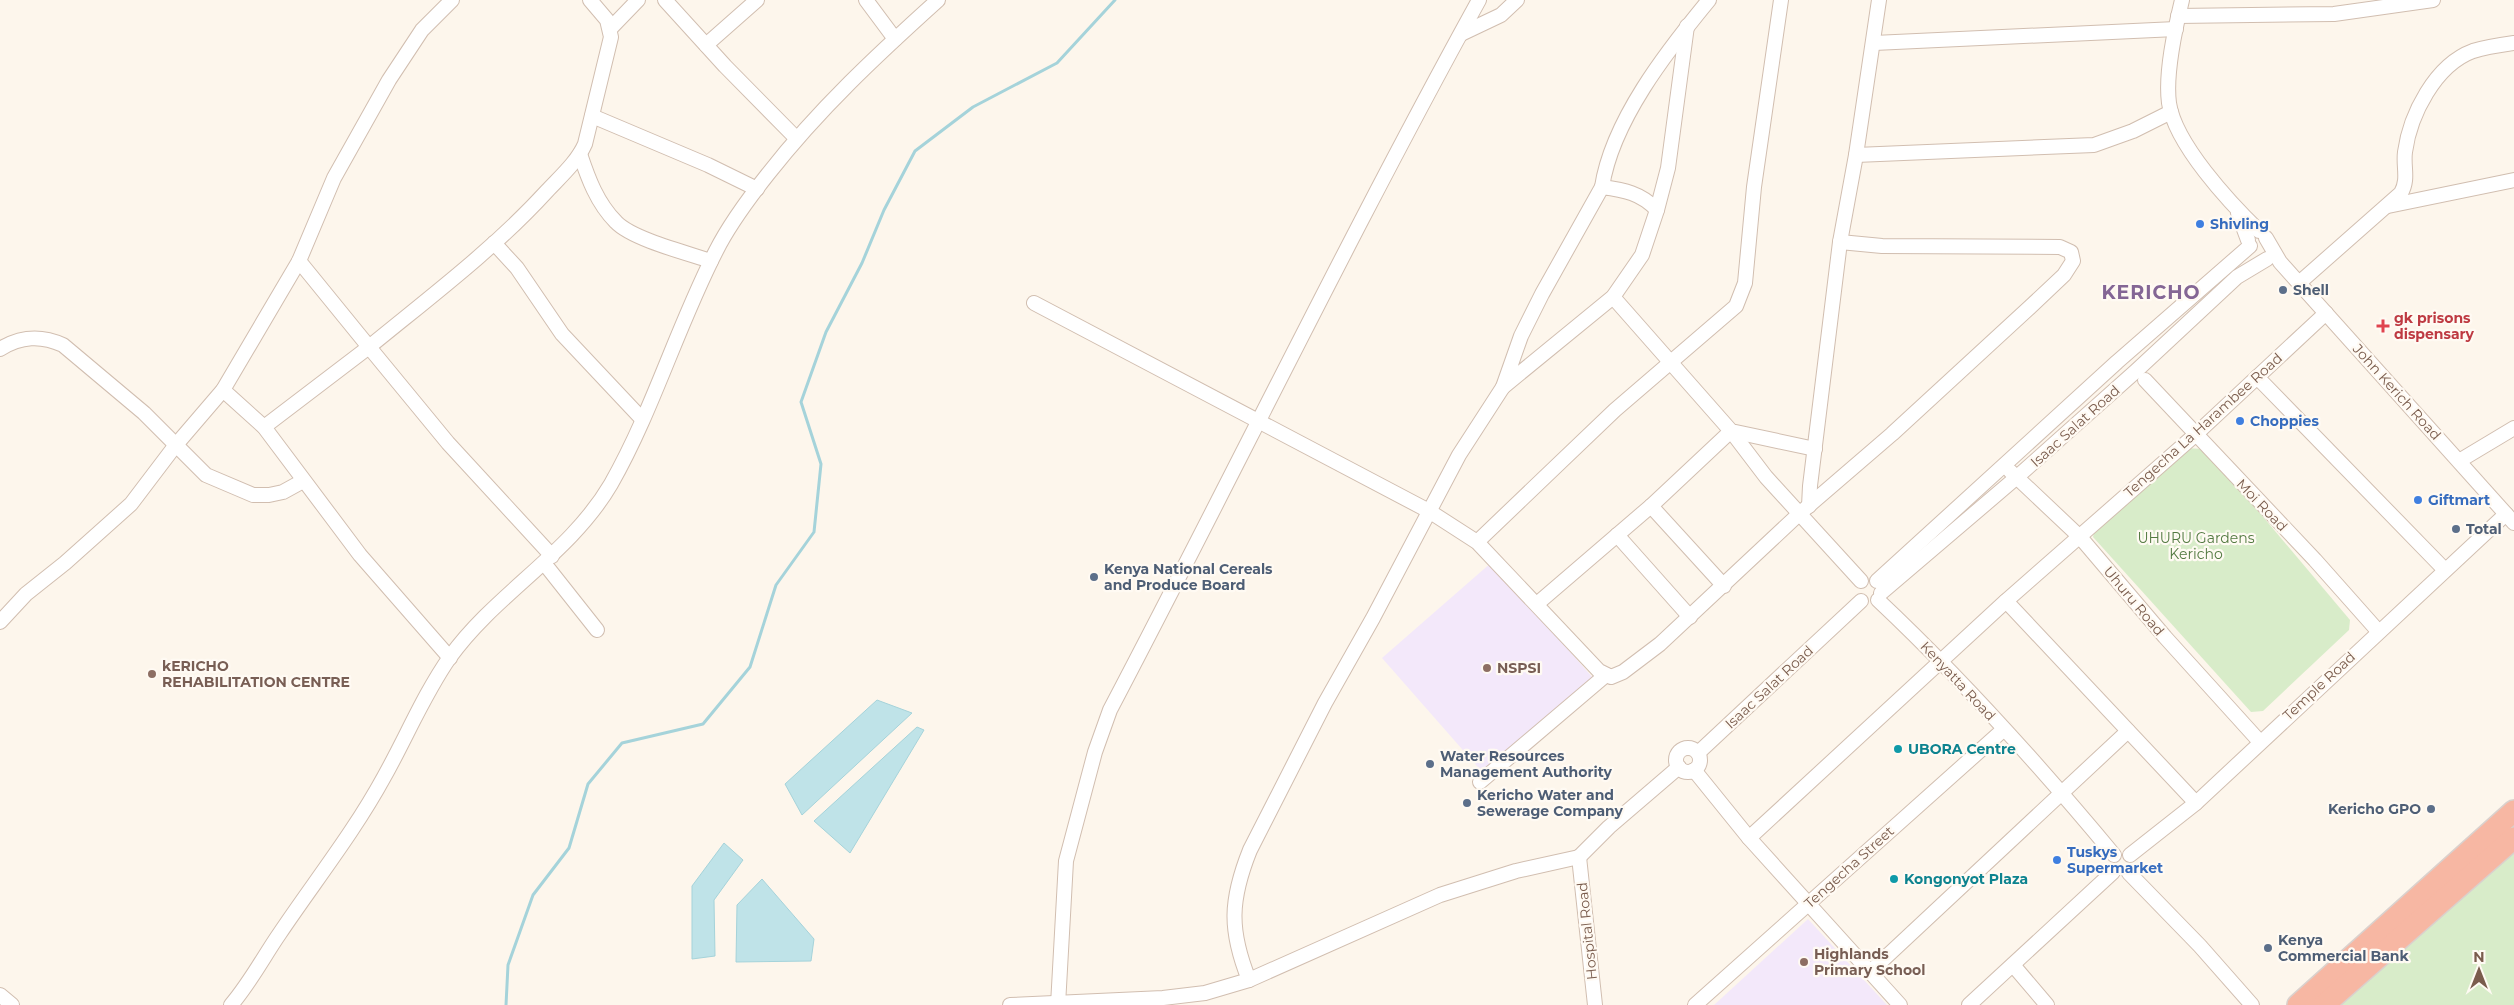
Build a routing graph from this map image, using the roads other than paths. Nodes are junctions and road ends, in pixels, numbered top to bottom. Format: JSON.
{"nodes":[{"id":1,"x":452,"y":0,"type":"edge"},
{"id":2,"x":590,"y":0,"type":"edge"},
{"id":3,"x":638,"y":0,"type":"edge"},
{"id":4,"x":757,"y":0,"type":"edge"},
{"id":5,"x":866,"y":0,"type":"edge"},
{"id":6,"x":938,"y":0,"type":"edge"},
{"id":7,"x":1480,"y":0,"type":"edge"},
{"id":8,"x":1517,"y":0,"type":"edge"},
{"id":9,"x":1708,"y":0,"type":"edge"},
{"id":10,"x":1781,"y":0,"type":"edge"},
{"id":11,"x":1879,"y":0,"type":"edge"},
{"id":12,"x":2182,"y":0,"type":"edge"},
{"id":13,"x":2432,"y":0,"type":"edge"},
{"id":14,"x":668,"y":1,"type":"edge"},
{"id":15,"x":2177,"y":22,"type":"junction"},
{"id":16,"x":1687,"y":26,"type":"junction"},
{"id":17,"x":610,"y":29,"type":"junction"},
{"id":18,"x":1461,"y":34,"type":"junction"},
{"id":19,"x":895,"y":38,"type":"junction"},
{"id":20,"x":1874,"y":43,"type":"junction"},
{"id":21,"x":2514,"y":43,"type":"edge"},
{"id":22,"x":706,"y":45,"type":"junction"},
{"id":23,"x":2171,"y":112,"type":"junction"},
{"id":24,"x":592,"y":116,"type":"junction"},
{"id":25,"x":796,"y":138,"type":"junction"},
{"id":26,"x":580,"y":154,"type":"junction"},
{"id":27,"x":1856,"y":155,"type":"junction"},
{"id":28,"x":2514,"y":180,"type":"edge"},
{"id":29,"x":1602,"y":187,"type":"junction"},
{"id":30,"x":757,"y":189,"type":"junction"},
{"id":31,"x":2387,"y":206,"type":"junction"},
{"id":32,"x":2236,"y":208,"type":"junction"},
{"id":33,"x":1657,"y":210,"type":"junction"},
{"id":34,"x":2263,"y":234,"type":"junction"},
{"id":35,"x":1840,"y":242,"type":"junction"},
{"id":36,"x":494,"y":243,"type":"junction"},
{"id":37,"x":2251,"y":245,"type":"junction"},
{"id":38,"x":2274,"y":260,"type":"junction"},
{"id":39,"x":298,"y":261,"type":"junction"},
{"id":40,"x":711,"y":262,"type":"junction"},
{"id":41,"x":2299,"y":283,"type":"junction"},
{"id":42,"x":1613,"y":297,"type":"junction"},
{"id":43,"x":1034,"y":303,"type":"dead end"},
{"id":44,"x":2326,"y":313,"type":"junction"},
{"id":45,"x":370,"y":347,"type":"junction"},
{"id":46,"x":0,"y":349,"type":"edge"},
{"id":47,"x":2131,"y":350,"type":"junction"},
{"id":48,"x":2117,"y":362,"type":"junction"},
{"id":49,"x":1671,"y":363,"type":"junction"},
{"id":50,"x":2142,"y":365,"type":"junction"},
{"id":51,"x":2130,"y":376,"type":"junction"},
{"id":52,"x":2256,"y":377,"type":"junction"},
{"id":53,"x":2145,"y":380,"type":"junction"},
{"id":54,"x":1503,"y":387,"type":"junction"},
{"id":55,"x":223,"y":390,"type":"junction"},
{"id":56,"x":642,"y":419,"type":"junction"},
{"id":57,"x":1260,"y":421,"type":"junction"},
{"id":58,"x":264,"y":427,"type":"junction"},
{"id":59,"x":2514,"y":428,"type":"edge"},
{"id":60,"x":1731,"y":431,"type":"junction"},
{"id":61,"x":2195,"y":435,"type":"junction"},
{"id":62,"x":175,"y":446,"type":"junction"},
{"id":63,"x":1815,"y":449,"type":"junction"},
{"id":64,"x":2458,"y":461,"type":"junction"},
{"id":65,"x":2004,"y":465,"type":"junction"},
{"id":66,"x":2017,"y":477,"type":"junction"},
{"id":67,"x":303,"y":481,"type":"junction"},
{"id":68,"x":1651,"y":506,"type":"junction"},
{"id":69,"x":1804,"y":510,"type":"junction"},
{"id":70,"x":1430,"y":511,"type":"junction"},
{"id":71,"x":2510,"y":518,"type":"edge"},
{"id":72,"x":1618,"y":535,"type":"junction"},
{"id":73,"x":2080,"y":537,"type":"junction"},
{"id":74,"x":1477,"y":542,"type":"junction"},
{"id":75,"x":548,"y":560,"type":"junction"},
{"id":76,"x":2444,"y":569,"type":"junction"},
{"id":77,"x":1861,"y":581,"type":"junction"},
{"id":78,"x":1724,"y":586,"type":"junction"},
{"id":79,"x":1879,"y":591,"type":"junction"},
{"id":80,"x":1861,"y":600,"type":"junction"},
{"id":81,"x":2006,"y":601,"type":"junction"},
{"id":82,"x":1538,"y":603,"type":"junction"},
{"id":83,"x":1690,"y":617,"type":"junction"},
{"id":84,"x":0,"y":622,"type":"edge"},
{"id":85,"x":597,"y":630,"type":"dead end"},
{"id":86,"x":2378,"y":631,"type":"junction"},
{"id":87,"x":450,"y":658,"type":"junction"},
{"id":88,"x":1941,"y":660,"type":"junction"},
{"id":89,"x":1606,"y":675,"type":"junction"},
{"id":90,"x":2003,"y":730,"type":"junction"},
{"id":91,"x":2128,"y":732,"type":"junction"},
{"id":92,"x":2260,"y":742,"type":"junction"},
{"id":93,"x":1698,"y":753,"type":"junction"},
{"id":94,"x":1679,"y":767,"type":"junction"},
{"id":95,"x":1694,"y":770,"type":"junction"},
{"id":96,"x":1480,"y":782,"type":"dead end"},
{"id":97,"x":2062,"y":792,"type":"junction"},
{"id":98,"x":2196,"y":803,"type":"junction"},
{"id":99,"x":2514,"y":811,"type":"edge"},
{"id":100,"x":1749,"y":838,"type":"junction"},
{"id":101,"x":2514,"y":838,"type":"edge"},
{"id":102,"x":2114,"y":854,"type":"junction"},
{"id":103,"x":2130,"y":855,"type":"junction"},
{"id":104,"x":1579,"y":857,"type":"junction"},
{"id":105,"x":2113,"y":872,"type":"junction"},
{"id":106,"x":2130,"y":873,"type":"junction"},
{"id":107,"x":1808,"y":904,"type":"junction"},
{"id":108,"x":2013,"y":965,"type":"junction"},
{"id":109,"x":1871,"y":971,"type":"junction"},
{"id":110,"x":1250,"y":980,"type":"junction"},
{"id":111,"x":0,"y":995,"type":"edge"},
{"id":112,"x":12,"y":1005,"type":"edge"},
{"id":113,"x":231,"y":1005,"type":"edge"},
{"id":114,"x":1010,"y":1005,"type":"edge"},
{"id":115,"x":1058,"y":1005,"type":"edge"},
{"id":116,"x":1595,"y":1005,"type":"edge"},
{"id":117,"x":1695,"y":1005,"type":"edge"},
{"id":118,"x":1900,"y":1005,"type":"edge"},
{"id":119,"x":1969,"y":1005,"type":"edge"},
{"id":120,"x":2047,"y":1005,"type":"edge"},
{"id":121,"x":2252,"y":1005,"type":"edge"},
{"id":122,"x":2298,"y":1005,"type":"edge"},
{"id":123,"x":2324,"y":1005,"type":"edge"}],
"edges":[{"from":1,"to":39,"type":"street"},
{"from":2,"to":17,"type":"street"},
{"from":3,"to":17,"type":"street"},
{"from":4,"to":22,"type":"street"},
{"from":5,"to":19,"type":"street"},
{"from":6,"to":19,"type":"street"},
{"from":7,"to":18,"type":"street"},
{"from":8,"to":18,"type":"street"},
{"from":9,"to":16,"type":"street"},
{"from":10,"to":49,"type":"street"},
{"from":11,"to":20,"type":"street"},
{"from":12,"to":15,"type":"street"},
{"from":13,"to":15,"type":"street"},
{"from":14,"to":22,"type":"street"},
{"from":15,"to":20,"type":"street"},
{"from":15,"to":23,"type":"street"},
{"from":16,"to":29,"type":"street"},
{"from":16,"to":33,"type":"street"},
{"from":17,"to":24,"type":"street"},
{"from":18,"to":57,"type":"street"},
{"from":19,"to":25,"type":"street"},
{"from":20,"to":27,"type":"street"},
{"from":21,"to":31,"type":"street"},
{"from":22,"to":25,"type":"street"},
{"from":23,"to":27,"type":"street"},
{"from":23,"to":32,"type":"street"},
{"from":24,"to":26,"type":"street"},
{"from":24,"to":30,"type":"street"},
{"from":25,"to":30,"type":"street"},
{"from":26,"to":36,"type":"street"},
{"from":26,"to":40,"type":"street"},
{"from":27,"to":35,"type":"street"},
{"from":28,"to":31,"type":"street"},
{"from":29,"to":33,"type":"street"},
{"from":29,"to":54,"type":"street"},
{"from":30,"to":40,"type":"street"},
{"from":31,"to":41,"type":"street"},
{"from":32,"to":34,"type":"street"},
{"from":32,"to":37,"type":"street"},
{"from":33,"to":42,"type":"street"},
{"from":34,"to":37,"type":"street"},
{"from":34,"to":38,"type":"street"},
{"from":35,"to":63,"type":"street"},
{"from":35,"to":69,"type":"street"},
{"from":36,"to":45,"type":"street"},
{"from":36,"to":56,"type":"street"},
{"from":37,"to":38,"type":"street"},
{"from":37,"to":47,"type":"street"},
{"from":38,"to":41,"type":"street","name":"John Kerich Road"},
{"from":38,"to":50,"type":"street","name":"Isaac Salat Road"},
{"from":39,"to":45,"type":"street"},
{"from":39,"to":55,"type":"street"},
{"from":40,"to":56,"type":"street"},
{"from":41,"to":44,"type":"street","name":"John Kerich Road"},
{"from":42,"to":49,"type":"street"},
{"from":42,"to":54,"type":"street"},
{"from":43,"to":57,"type":"street"},
{"from":44,"to":52,"type":"street","name":"Tengecha La Harambee Road"},
{"from":44,"to":64,"type":"street","name":"John Kerich Road"},
{"from":45,"to":58,"type":"street"},
{"from":45,"to":75,"type":"street"},
{"from":46,"to":62,"type":"street"},
{"from":47,"to":48,"type":"street"},
{"from":47,"to":50,"type":"street"},
{"from":48,"to":51,"type":"street"},
{"from":48,"to":65,"type":"street"},
{"from":49,"to":60,"type":"street"},
{"from":49,"to":74,"type":"street"},
{"from":50,"to":51,"type":"street","name":"Isaac Salat Road"},
{"from":50,"to":53,"type":"street"},
{"from":51,"to":53,"type":"street"},
{"from":51,"to":66,"type":"street","name":"Isaac Salat Road"},
{"from":52,"to":61,"type":"street","name":"Tengecha La Harambee Road"},
{"from":52,"to":76,"type":"street"},
{"from":53,"to":61,"type":"street","name":"Moi Road"},
{"from":54,"to":70,"type":"street"},
{"from":55,"to":58,"type":"street"},
{"from":55,"to":62,"type":"street"},
{"from":56,"to":75,"type":"street"},
{"from":57,"to":70,"type":"street"},
{"from":57,"to":115,"type":"street"},
{"from":58,"to":67,"type":"street"},
{"from":59,"to":64,"type":"street"},
{"from":60,"to":63,"type":"street"},
{"from":60,"to":68,"type":"street"},
{"from":60,"to":69,"type":"street"},
{"from":61,"to":73,"type":"street","name":"Tengecha La Harambee Road"},
{"from":61,"to":86,"type":"street","name":"Moi Road"},
{"from":62,"to":67,"type":"street"},
{"from":62,"to":84,"type":"street"},
{"from":63,"to":69,"type":"street"},
{"from":64,"to":71,"type":"street","name":"John Kerich Road"},
{"from":65,"to":66,"type":"street","name":"Uhuru Road"},
{"from":65,"to":79,"type":"street"},
{"from":66,"to":73,"type":"street","name":"Uhuru Road"},
{"from":66,"to":79,"type":"street","name":"Isaac Salat Road"},
{"from":67,"to":87,"type":"street"},
{"from":68,"to":72,"type":"street"},
{"from":68,"to":78,"type":"street"},
{"from":69,"to":77,"type":"street"},
{"from":69,"to":78,"type":"street"},
{"from":70,"to":74,"type":"street"},
{"from":70,"to":110,"type":"street"},
{"from":71,"to":76,"type":"street","name":"Temple Road"},
{"from":72,"to":82,"type":"street"},
{"from":72,"to":83,"type":"street"},
{"from":73,"to":81,"type":"street","name":"Tengecha La Harambee Road"},
{"from":73,"to":92,"type":"street","name":"Uhuru Road"},
{"from":74,"to":82,"type":"street"},
{"from":75,"to":85,"type":"street"},
{"from":75,"to":87,"type":"street"},
{"from":76,"to":86,"type":"street","name":"Temple Road"},
{"from":77,"to":79,"type":"street"},
{"from":77,"to":80,"type":"street"},
{"from":78,"to":83,"type":"street"},
{"from":79,"to":80,"type":"street"},
{"from":79,"to":88,"type":"street","name":"Kenyatta Road"},
{"from":80,"to":93,"type":"street","name":"Isaac Salat Road"},
{"from":81,"to":88,"type":"street","name":"Tengecha La Harambee Road"},
{"from":81,"to":91,"type":"street"},
{"from":82,"to":89,"type":"street"},
{"from":83,"to":89,"type":"street"},
{"from":86,"to":92,"type":"street","name":"Temple Road"},
{"from":87,"to":113,"type":"street"},
{"from":88,"to":90,"type":"street","name":"Kenyatta Road"},
{"from":88,"to":100,"type":"street","name":"Tengecha La Harambee Road"},
{"from":89,"to":96,"type":"street"},
{"from":90,"to":97,"type":"street","name":"Kenyatta Road"},
{"from":90,"to":107,"type":"street","name":"Tengecha Street"},
{"from":91,"to":97,"type":"street"},
{"from":91,"to":98,"type":"street"},
{"from":92,"to":98,"type":"street","name":"Temple Road"},
{"from":93,"to":94,"type":"street"},
{"from":93,"to":95,"type":"street"},
{"from":94,"to":95,"type":"street"},
{"from":94,"to":104,"type":"street"},
{"from":95,"to":100,"type":"street"},
{"from":97,"to":102,"type":"street","name":"Kenyatta Road"},
{"from":97,"to":109,"type":"street"},
{"from":98,"to":103,"type":"street","name":"Temple Road"},
{"from":99,"to":122,"type":"highway"},
{"from":100,"to":107,"type":"street"},
{"from":101,"to":123,"type":"highway"},
{"from":102,"to":103,"type":"street"},
{"from":102,"to":105,"type":"street"},
{"from":103,"to":106,"type":"street"},
{"from":104,"to":110,"type":"street"},
{"from":104,"to":116,"type":"street","name":"Hospital Road"},
{"from":105,"to":106,"type":"street"},
{"from":105,"to":108,"type":"street"},
{"from":106,"to":121,"type":"street"},
{"from":107,"to":109,"type":"street"},
{"from":107,"to":117,"type":"street","name":"Tengecha Street"},
{"from":108,"to":119,"type":"street"},
{"from":108,"to":120,"type":"street"},
{"from":109,"to":118,"type":"street"},
{"from":110,"to":115,"type":"street"},
{"from":111,"to":112,"type":"street"},
{"from":114,"to":115,"type":"street"}]}
